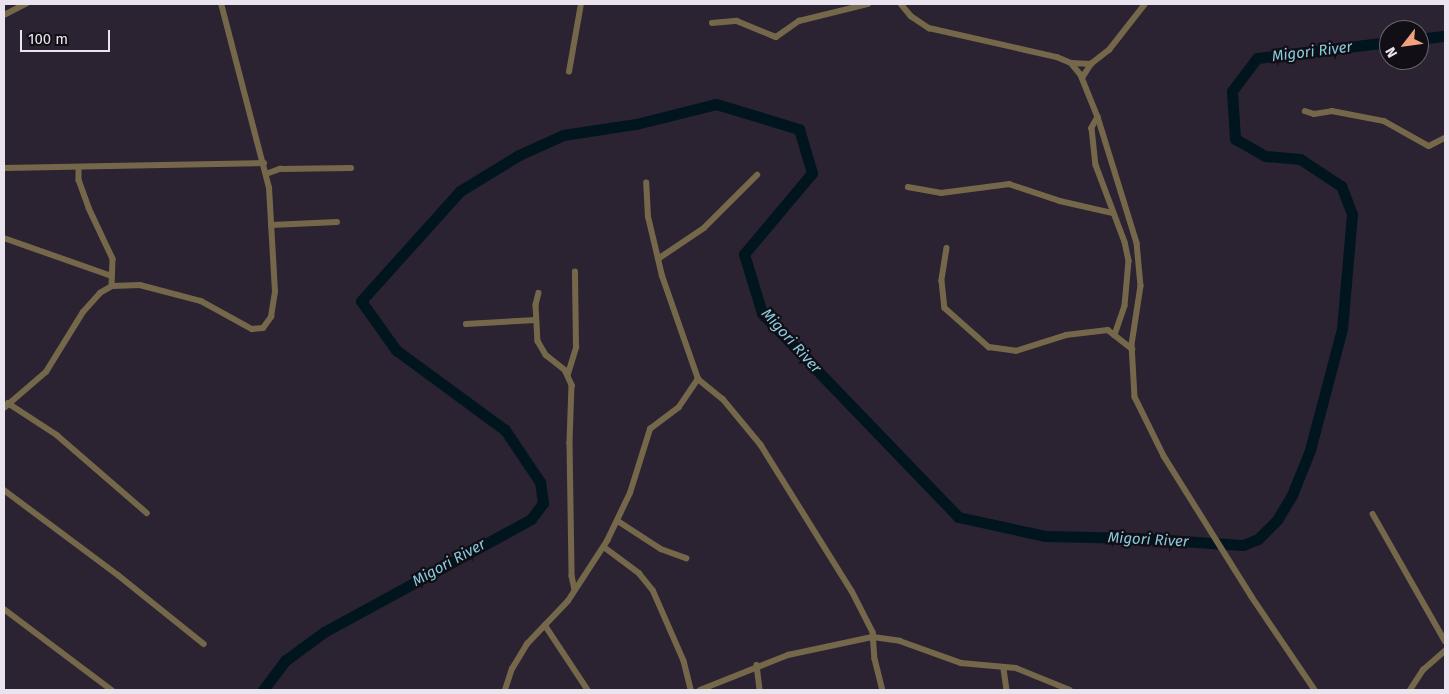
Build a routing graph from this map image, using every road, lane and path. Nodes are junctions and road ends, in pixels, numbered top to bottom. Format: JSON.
{"nodes":[{"id":1,"x":26,"y":4,"type":"edge"},
{"id":2,"x":221,"y":4,"type":"edge"},
{"id":3,"x":581,"y":4,"type":"edge"},
{"id":4,"x":868,"y":4,"type":"edge"},
{"id":5,"x":901,"y":4,"type":"edge"},
{"id":6,"x":1145,"y":4,"type":"edge"},
{"id":7,"x":4,"y":15,"type":"edge"},
{"id":8,"x":712,"y":22,"type":"dead end"},
{"id":9,"x":1071,"y":63,"type":"junction"},
{"id":10,"x":1091,"y":64,"type":"junction"},
{"id":11,"x":569,"y":72,"type":"dead end"},
{"id":12,"x":1082,"y":78,"type":"junction"},
{"id":13,"x":1305,"y":111,"type":"dead end"},
{"id":14,"x":1098,"y":117,"type":"junction"},
{"id":15,"x":1445,"y":138,"type":"edge"},
{"id":16,"x":264,"y":163,"type":"junction"},
{"id":17,"x":79,"y":167,"type":"junction"},
{"id":18,"x":4,"y":168,"type":"edge"},
{"id":19,"x":351,"y":168,"type":"dead end"},
{"id":20,"x":266,"y":174,"type":"junction"},
{"id":21,"x":757,"y":175,"type":"dead end"},
{"id":22,"x":646,"y":183,"type":"dead end"},
{"id":23,"x":908,"y":188,"type":"dead end"},
{"id":24,"x":1113,"y":213,"type":"junction"},
{"id":25,"x":337,"y":222,"type":"dead end"},
{"id":26,"x":271,"y":225,"type":"junction"},
{"id":27,"x":4,"y":238,"type":"edge"},
{"id":28,"x":947,"y":248,"type":"dead end"},
{"id":29,"x":658,"y":258,"type":"junction"},
{"id":30,"x":575,"y":272,"type":"dead end"},
{"id":31,"x":112,"y":276,"type":"junction"},
{"id":32,"x":112,"y":286,"type":"junction"},
{"id":33,"x":539,"y":293,"type":"dead end"},
{"id":34,"x":536,"y":320,"type":"junction"},
{"id":35,"x":466,"y":324,"type":"dead end"},
{"id":36,"x":1115,"y":335,"type":"junction"},
{"id":37,"x":1132,"y":349,"type":"junction"},
{"id":38,"x":568,"y":374,"type":"junction"},
{"id":39,"x":698,"y":379,"type":"junction"},
{"id":40,"x":6,"y":406,"type":"edge"},
{"id":41,"x":4,"y":490,"type":"edge"},
{"id":42,"x":147,"y":513,"type":"dead end"},
{"id":43,"x":1373,"y":514,"type":"dead end"},
{"id":44,"x":618,"y":521,"type":"junction"},
{"id":45,"x":604,"y":547,"type":"junction"},
{"id":46,"x":686,"y":558,"type":"dead end"},
{"id":47,"x":575,"y":590,"type":"junction"},
{"id":48,"x":4,"y":609,"type":"edge"},
{"id":49,"x":545,"y":625,"type":"junction"},
{"id":50,"x":873,"y":638,"type":"junction"},
{"id":51,"x":1445,"y":641,"type":"edge"},
{"id":52,"x":204,"y":644,"type":"dead end"},
{"id":53,"x":1445,"y":651,"type":"edge"},
{"id":54,"x":757,"y":666,"type":"junction"},
{"id":55,"x":1004,"y":669,"type":"junction"},
{"id":56,"x":112,"y":690,"type":"edge"},
{"id":57,"x":505,"y":690,"type":"edge"},
{"id":58,"x":588,"y":690,"type":"edge"},
{"id":59,"x":691,"y":690,"type":"edge"},
{"id":60,"x":700,"y":690,"type":"edge"},
{"id":61,"x":760,"y":690,"type":"edge"},
{"id":62,"x":883,"y":690,"type":"edge"},
{"id":63,"x":1006,"y":690,"type":"edge"},
{"id":64,"x":1070,"y":690,"type":"edge"},
{"id":65,"x":1315,"y":690,"type":"edge"},
{"id":66,"x":1410,"y":690,"type":"edge"}],
"edges":[{"from":1,"to":7,"type":"street"},
{"from":2,"to":16,"type":"street"},
{"from":3,"to":11,"type":"street"},
{"from":4,"to":8,"type":"street"},
{"from":5,"to":9,"type":"street"},
{"from":6,"to":10,"type":"street"},
{"from":9,"to":10,"type":"street"},
{"from":9,"to":12,"type":"street"},
{"from":10,"to":12,"type":"street"},
{"from":12,"to":14,"type":"street"},
{"from":13,"to":15,"type":"street"},
{"from":14,"to":24,"type":"street"},
{"from":14,"to":37,"type":"street"},
{"from":16,"to":17,"type":"street"},
{"from":16,"to":20,"type":"street"},
{"from":17,"to":18,"type":"street"},
{"from":17,"to":31,"type":"street"},
{"from":19,"to":20,"type":"street"},
{"from":20,"to":26,"type":"street"},
{"from":21,"to":29,"type":"street"},
{"from":22,"to":29,"type":"street"},
{"from":23,"to":24,"type":"street"},
{"from":24,"to":36,"type":"street"},
{"from":25,"to":26,"type":"street"},
{"from":26,"to":32,"type":"street"},
{"from":27,"to":31,"type":"street"},
{"from":28,"to":36,"type":"street"},
{"from":29,"to":39,"type":"street"},
{"from":30,"to":38,"type":"street"},
{"from":31,"to":32,"type":"street"},
{"from":32,"to":40,"type":"street"},
{"from":33,"to":34,"type":"street"},
{"from":34,"to":35,"type":"street"},
{"from":34,"to":38,"type":"street"},
{"from":36,"to":37,"type":"street"},
{"from":37,"to":65,"type":"street"},
{"from":38,"to":47,"type":"street"},
{"from":39,"to":44,"type":"street"},
{"from":39,"to":50,"type":"street"},
{"from":40,"to":42,"type":"street"},
{"from":41,"to":52,"type":"street"},
{"from":43,"to":51,"type":"street"},
{"from":44,"to":45,"type":"street"},
{"from":44,"to":46,"type":"street"},
{"from":45,"to":47,"type":"street"},
{"from":45,"to":59,"type":"street"},
{"from":47,"to":49,"type":"street"},
{"from":48,"to":56,"type":"street"},
{"from":49,"to":57,"type":"street"},
{"from":49,"to":58,"type":"street"},
{"from":50,"to":54,"type":"street"},
{"from":50,"to":55,"type":"street"},
{"from":50,"to":62,"type":"street"},
{"from":53,"to":66,"type":"street"},
{"from":54,"to":60,"type":"street"},
{"from":54,"to":61,"type":"street"},
{"from":55,"to":63,"type":"street"},
{"from":55,"to":64,"type":"street"}]}
